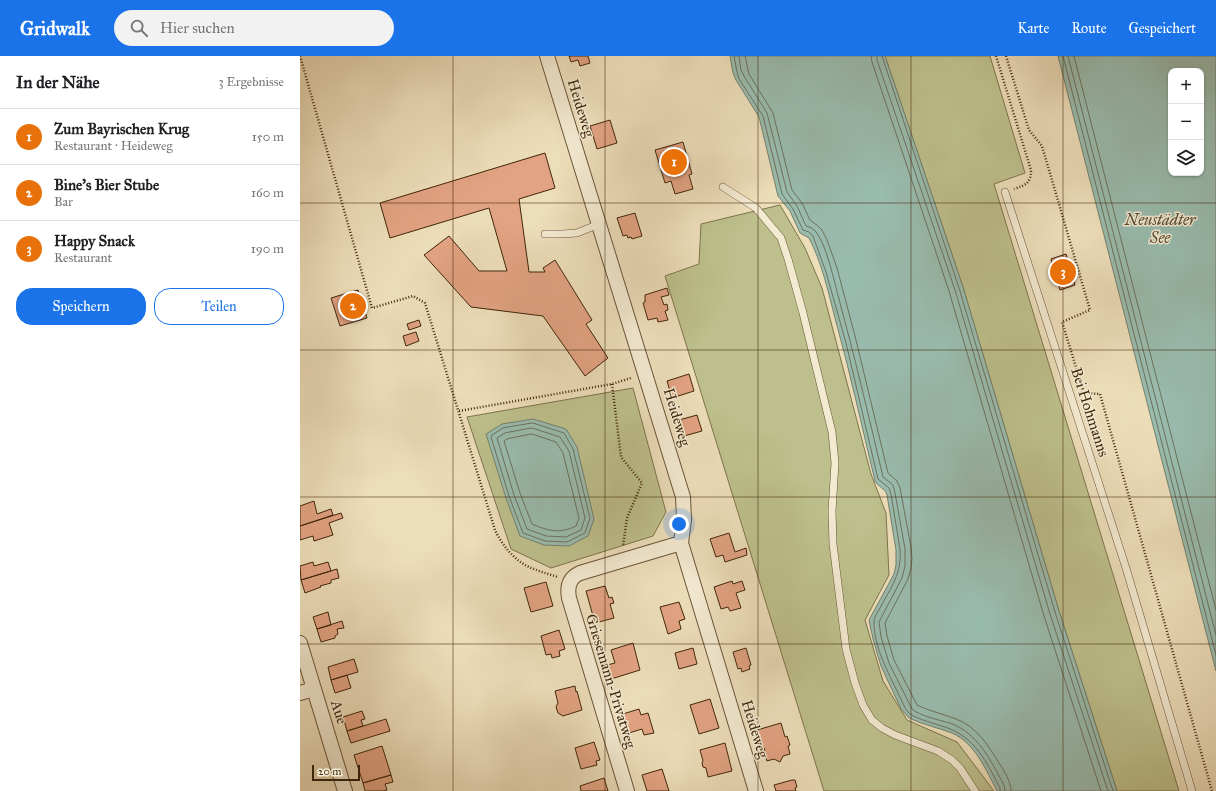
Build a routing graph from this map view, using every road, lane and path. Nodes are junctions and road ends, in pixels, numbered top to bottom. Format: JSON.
{"nodes":[{"id":1,"x":300,"y":56,"type":"edge"},
{"id":2,"x":547,"y":56,"type":"edge"},
{"id":3,"x":996,"y":56,"type":"edge"},
{"id":4,"x":1006,"y":56,"type":"edge"},
{"id":5,"x":723,"y":186,"type":"dead end"},
{"id":6,"x":1005,"y":192,"type":"joint"},
{"id":7,"x":599,"y":224,"type":"junction"},
{"id":8,"x":545,"y":234,"type":"dead end"},
{"id":9,"x":645,"y":374,"type":"junction"},
{"id":10,"x":612,"y":384,"type":"junction"},
{"id":11,"x":458,"y":411,"type":"junction"},
{"id":12,"x":681,"y":543,"type":"junction"},
{"id":13,"x":621,"y":560,"type":"junction"},
{"id":14,"x":570,"y":581,"type":"junction"},
{"id":15,"x":300,"y":643,"type":"edge"},
{"id":16,"x":314,"y":689,"type":"junction"},
{"id":17,"x":300,"y":693,"type":"edge"},
{"id":18,"x":344,"y":791,"type":"edge"},
{"id":19,"x":627,"y":791,"type":"edge"},
{"id":20,"x":756,"y":791,"type":"edge"},
{"id":21,"x":975,"y":791,"type":"edge"},
{"id":22,"x":1192,"y":791,"type":"edge"},
{"id":23,"x":1212,"y":791,"type":"edge"}],
"edges":[{"from":1,"to":11,"type":"path"},
{"from":2,"to":7,"type":"street","name":"Heideweg"},
{"from":3,"to":6,"type":"path"},
{"from":4,"to":23,"type":"path"},
{"from":5,"to":21,"type":"lane"},
{"from":6,"to":22,"type":"lane","name":"Bei Hohmanns"},
{"from":7,"to":8,"type":"lane"},
{"from":7,"to":9,"type":"street","name":"Heideweg"},
{"from":9,"to":10,"type":"path"},
{"from":9,"to":12,"type":"street","name":"Heideweg"},
{"from":10,"to":11,"type":"path"},
{"from":10,"to":13,"type":"path"},
{"from":11,"to":14,"type":"path"},
{"from":12,"to":13,"type":"street"},
{"from":12,"to":20,"type":"street","name":"Heideweg"},
{"from":13,"to":14,"type":"street"},
{"from":14,"to":19,"type":"street","name":"Griesemann-Privatweg"},
{"from":15,"to":16,"type":"street","name":"Aue"},
{"from":16,"to":17,"type":"street"},
{"from":16,"to":18,"type":"street","name":"Aue"}]}
